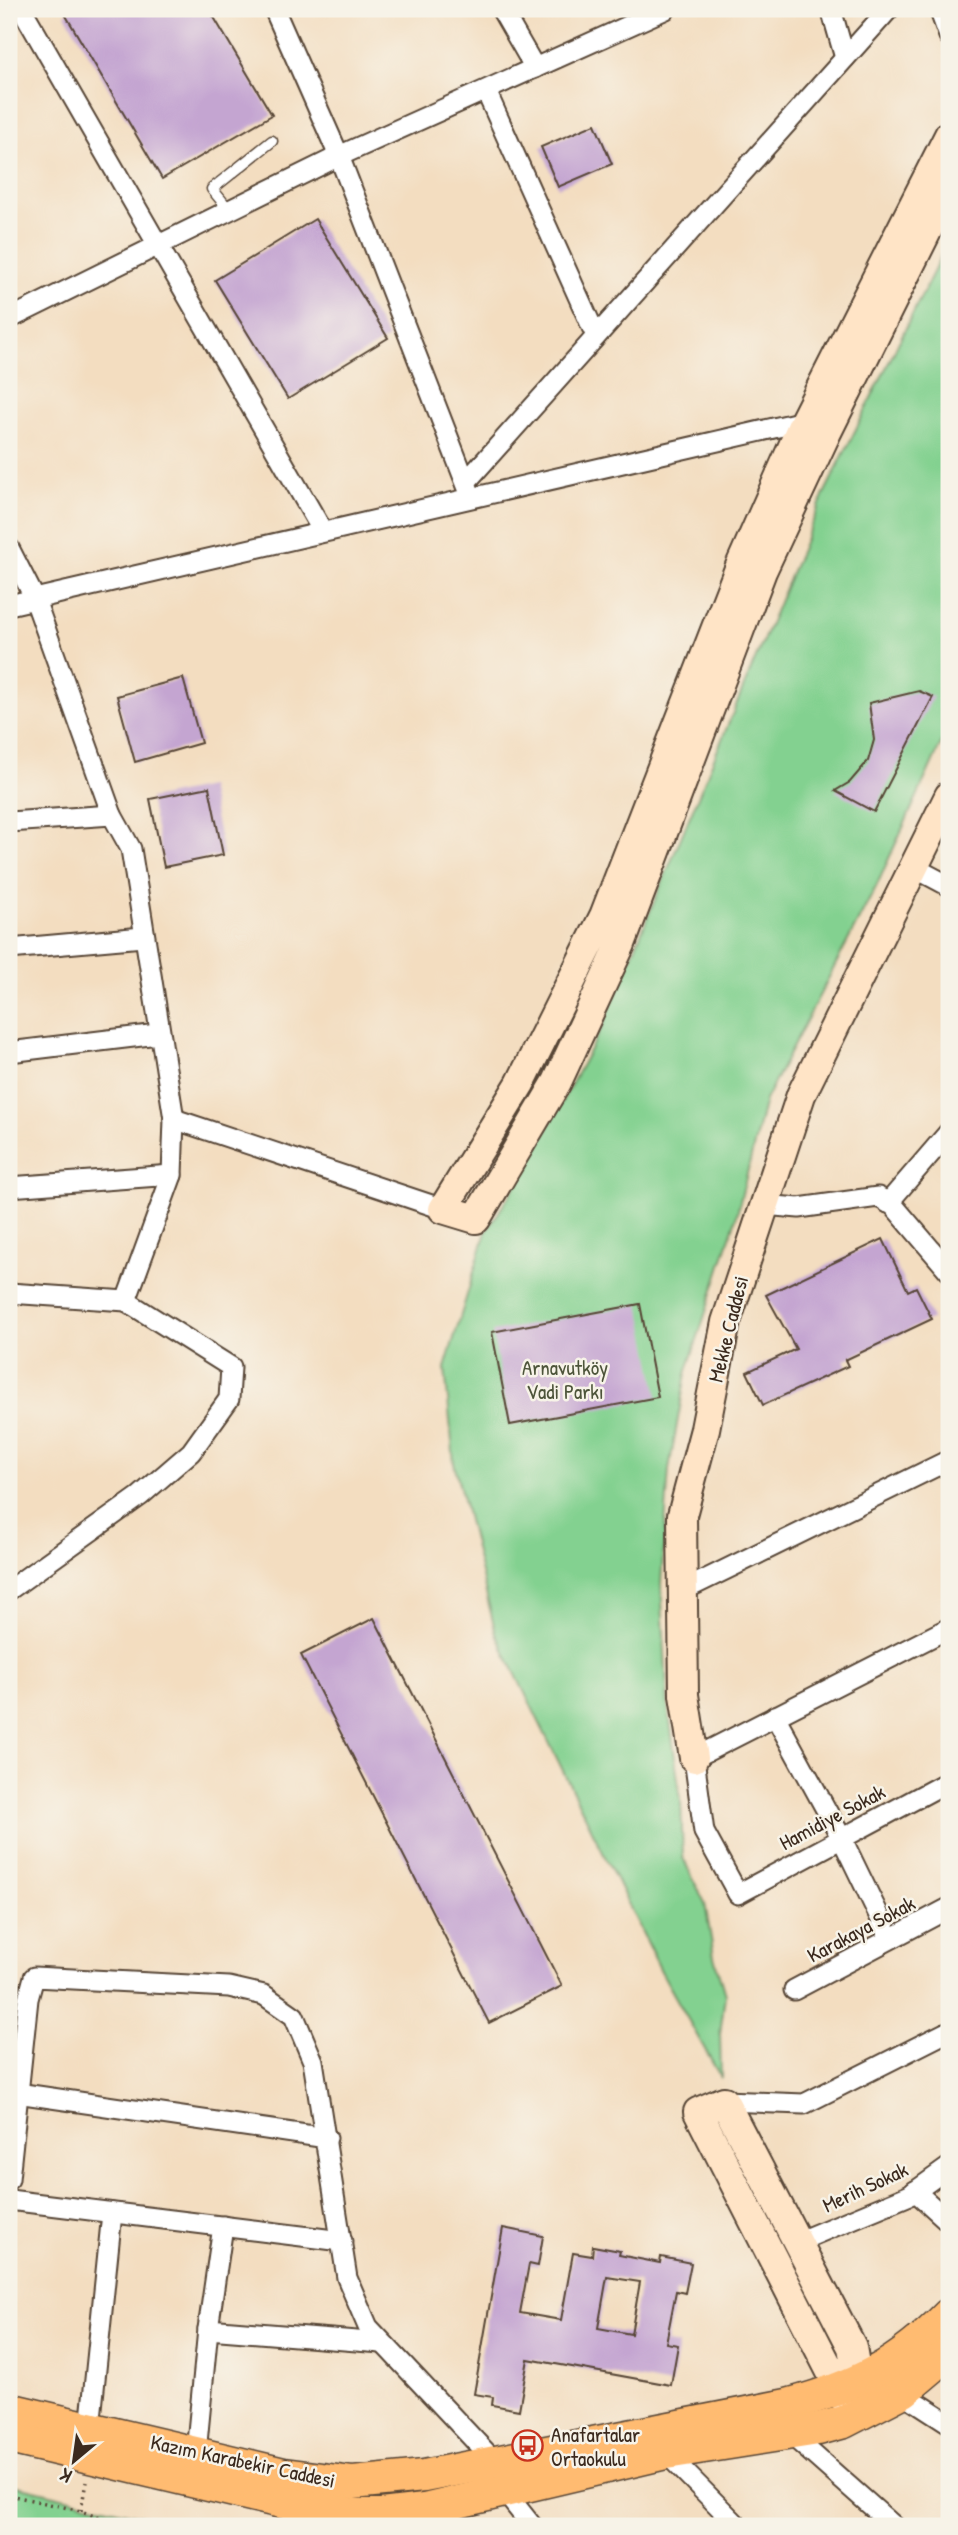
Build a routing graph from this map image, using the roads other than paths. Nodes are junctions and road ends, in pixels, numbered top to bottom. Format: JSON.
{"nodes":[{"id":1,"x":22,"y":9,"type":"edge"},
{"id":2,"x":274,"y":9,"type":"edge"},
{"id":3,"x":501,"y":9,"type":"edge"},
{"id":4,"x":666,"y":9,"type":"edge"},
{"id":5,"x":831,"y":9,"type":"edge"},
{"id":6,"x":889,"y":9,"type":"edge"},
{"id":7,"x":939,"y":9,"type":"edge"},
{"id":8,"x":628,"y":17,"type":"edge"},
{"id":9,"x":949,"y":36,"type":"edge"},
{"id":10,"x":845,"y":58,"type":"junction"},
{"id":11,"x":535,"y":68,"type":"junction"},
{"id":12,"x":486,"y":91,"type":"junction"},
{"id":13,"x":949,"y":135,"type":"edge"},
{"id":14,"x":272,"y":141,"type":"dead end"},
{"id":15,"x":339,"y":156,"type":"junction"},
{"id":16,"x":949,"y":187,"type":"edge"},
{"id":17,"x":230,"y":211,"type":"junction"},
{"id":18,"x":158,"y":246,"type":"junction"},
{"id":19,"x":9,"y":319,"type":"edge"},
{"id":20,"x":596,"y":336,"type":"junction"},
{"id":21,"x":815,"y":426,"type":"junction"},
{"id":22,"x":469,"y":489,"type":"junction"},
{"id":23,"x":322,"y":530,"type":"junction"},
{"id":24,"x":9,"y":548,"type":"edge"},
{"id":25,"x":34,"y":597,"type":"junction"},
{"id":26,"x":9,"y":605,"type":"edge"},
{"id":27,"x":949,"y":796,"type":"edge"},
{"id":28,"x":112,"y":815,"type":"junction"},
{"id":29,"x":9,"y":822,"type":"edge"},
{"id":30,"x":915,"y":868,"type":"junction"},
{"id":31,"x":949,"y":886,"type":"edge"},
{"id":32,"x":143,"y":936,"type":"junction"},
{"id":33,"x":9,"y":949,"type":"edge"},
{"id":34,"x":158,"y":1034,"type":"junction"},
{"id":35,"x":9,"y":1052,"type":"edge"},
{"id":36,"x":174,"y":1119,"type":"junction"},
{"id":37,"x":949,"y":1132,"type":"edge"},
{"id":38,"x":172,"y":1175,"type":"junction"},
{"id":39,"x":9,"y":1187,"type":"edge"},
{"id":40,"x":888,"y":1203,"type":"junction"},
{"id":41,"x":763,"y":1205,"type":"junction"},
{"id":42,"x":443,"y":1209,"type":"junction"},
{"id":43,"x":949,"y":1271,"type":"edge"},
{"id":44,"x":9,"y":1293,"type":"edge"},
{"id":45,"x":126,"y":1301,"type":"junction"},
{"id":46,"x":949,"y":1461,"type":"edge"},
{"id":47,"x":9,"y":1590,"type":"edge"},
{"id":48,"x":684,"y":1590,"type":"junction"},
{"id":49,"x":949,"y":1628,"type":"edge"},
{"id":50,"x":775,"y":1716,"type":"junction"},
{"id":51,"x":694,"y":1758,"type":"junction"},
{"id":52,"x":949,"y":1782,"type":"edge"},
{"id":53,"x":841,"y":1837,"type":"junction"},
{"id":54,"x":738,"y":1894,"type":"joint"},
{"id":55,"x":946,"y":1917,"type":"edge"},
{"id":56,"x":890,"y":1938,"type":"junction"},
{"id":57,"x":794,"y":1990,"type":"dead end"},
{"id":58,"x":949,"y":2031,"type":"edge"},
{"id":59,"x":17,"y":2093,"type":"junction"},
{"id":60,"x":724,"y":2101,"type":"junction"},
{"id":61,"x":327,"y":2138,"type":"junction"},
{"id":62,"x":949,"y":2167,"type":"edge"},
{"id":63,"x":9,"y":2179,"type":"edge"},
{"id":64,"x":915,"y":2191,"type":"junction"},
{"id":65,"x":9,"y":2200,"type":"edge"},
{"id":66,"x":112,"y":2213,"type":"junction"},
{"id":67,"x":949,"y":2222,"type":"edge"},
{"id":68,"x":223,"y":2226,"type":"junction"},
{"id":69,"x":342,"y":2241,"type":"junction"},
{"id":70,"x":797,"y":2242,"type":"junction"},
{"id":71,"x":949,"y":2314,"type":"edge"},
{"id":72,"x":208,"y":2329,"type":"junction"},
{"id":73,"x":381,"y":2343,"type":"junction"},
{"id":74,"x":949,"y":2353,"type":"edge"},
{"id":75,"x":901,"y":2392,"type":"junction"},
{"id":76,"x":851,"y":2396,"type":"junction"},
{"id":77,"x":9,"y":2409,"type":"edge"},
{"id":78,"x":949,"y":2423,"type":"edge"},
{"id":79,"x":90,"y":2428,"type":"junction"},
{"id":80,"x":789,"y":2434,"type":"junction"},
{"id":81,"x":9,"y":2438,"type":"edge"},
{"id":82,"x":196,"y":2453,"type":"junction"},
{"id":83,"x":666,"y":2453,"type":"junction"},
{"id":84,"x":500,"y":2477,"type":"junction"},
{"id":85,"x":328,"y":2506,"type":"edge"},
{"id":86,"x":357,"y":2521,"type":"edge"},
{"id":87,"x":532,"y":2526,"type":"edge"},
{"id":88,"x":738,"y":2526,"type":"edge"},
{"id":89,"x":894,"y":2526,"type":"edge"}],
"edges":[{"from":1,"to":18,"type":"street"},
{"from":2,"to":15,"type":"street"},
{"from":3,"to":11,"type":"street"},
{"from":4,"to":8,"type":"street"},
{"from":5,"to":10,"type":"street"},
{"from":6,"to":10,"type":"street"},
{"from":7,"to":9,"type":"street"},
{"from":8,"to":11,"type":"street"},
{"from":10,"to":20,"type":"street"},
{"from":11,"to":12,"type":"street"},
{"from":12,"to":15,"type":"street"},
{"from":12,"to":20,"type":"street"},
{"from":13,"to":21,"type":"main road"},
{"from":14,"to":17,"type":"lane"},
{"from":15,"to":17,"type":"street"},
{"from":15,"to":22,"type":"street"},
{"from":16,"to":21,"type":"main road"},
{"from":17,"to":18,"type":"street"},
{"from":18,"to":19,"type":"street"},
{"from":18,"to":23,"type":"street"},
{"from":20,"to":22,"type":"street"},
{"from":21,"to":22,"type":"street"},
{"from":21,"to":42,"type":"main road"},
{"from":21,"to":42,"type":"main road"},
{"from":22,"to":23,"type":"street"},
{"from":23,"to":25,"type":"street"},
{"from":24,"to":25,"type":"street"},
{"from":25,"to":26,"type":"street"},
{"from":25,"to":28,"type":"street"},
{"from":27,"to":30,"type":"main road","name":"Mekke Caddesi"},
{"from":28,"to":29,"type":"street"},
{"from":28,"to":32,"type":"street"},
{"from":30,"to":31,"type":"street"},
{"from":30,"to":41,"type":"main road","name":"Mekke Caddesi"},
{"from":32,"to":33,"type":"street"},
{"from":32,"to":34,"type":"street"},
{"from":34,"to":35,"type":"street"},
{"from":34,"to":36,"type":"street"},
{"from":36,"to":38,"type":"street"},
{"from":36,"to":42,"type":"street"},
{"from":37,"to":40,"type":"street"},
{"from":38,"to":39,"type":"street"},
{"from":38,"to":45,"type":"street"},
{"from":40,"to":41,"type":"street"},
{"from":40,"to":43,"type":"street"},
{"from":41,"to":48,"type":"main road","name":"Mekke Caddesi"},
{"from":44,"to":45,"type":"street"},
{"from":45,"to":47,"type":"street"},
{"from":46,"to":48,"type":"street"},
{"from":48,"to":51,"type":"main road","name":"Mekke Caddesi"},
{"from":49,"to":50,"type":"street"},
{"from":50,"to":51,"type":"street"},
{"from":50,"to":53,"type":"street"},
{"from":51,"to":54,"type":"street","name":"Mekke Caddesi"},
{"from":52,"to":53,"type":"street","name":"Hamidiye Sokak"},
{"from":53,"to":54,"type":"street","name":"Hamidiye Sokak"},
{"from":53,"to":56,"type":"street"},
{"from":55,"to":56,"type":"street","name":"Karakaya Sokak"},
{"from":56,"to":57,"type":"street","name":"Karakaya Sokak"},
{"from":58,"to":60,"type":"street"},
{"from":59,"to":61,"type":"street"},
{"from":59,"to":61,"type":"street"},
{"from":59,"to":63,"type":"street"},
{"from":60,"to":70,"type":"main road"},
{"from":60,"to":76,"type":"main road"},
{"from":61,"to":69,"type":"street"},
{"from":62,"to":64,"type":"street","name":"Merih Sokak"},
{"from":64,"to":67,"type":"street"},
{"from":64,"to":70,"type":"street","name":"Merih Sokak"},
{"from":65,"to":66,"type":"street"},
{"from":66,"to":68,"type":"street"},
{"from":66,"to":79,"type":"street"},
{"from":68,"to":69,"type":"street"},
{"from":68,"to":72,"type":"street"},
{"from":69,"to":73,"type":"street"},
{"from":70,"to":76,"type":"main road"},
{"from":71,"to":76,"type":"main road","name":"Kazım Karabekir Caddesi"},
{"from":72,"to":73,"type":"street"},
{"from":72,"to":82,"type":"street"},
{"from":73,"to":84,"type":"street"},
{"from":74,"to":75,"type":"main road","name":"Kazım Karabekir Caddesi"},
{"from":75,"to":76,"type":"main road","name":"Kazım Karabekir Caddesi"},
{"from":75,"to":78,"type":"street"},
{"from":76,"to":80,"type":"main road","name":"Kazım Karabekir Caddesi"},
{"from":76,"to":84,"type":"main road","name":"Kazım Karabekir Caddesi"},
{"from":77,"to":79,"type":"main road","name":"Kazım Karabekir Caddesi"},
{"from":79,"to":82,"type":"main road","name":"Kazım Karabekir Caddesi"},
{"from":80,"to":83,"type":"main road","name":"Kazım Karabekir Caddesi"},
{"from":80,"to":89,"type":"street"},
{"from":81,"to":85,"type":"main road","name":"Kazım Karabekir Caddesi"},
{"from":82,"to":85,"type":"main road","name":"Kazım Karabekir Caddesi"},
{"from":83,"to":84,"type":"main road","name":"Kazım Karabekir Caddesi"},
{"from":83,"to":88,"type":"street"},
{"from":84,"to":85,"type":"main road","name":"Kazım Karabekir Caddesi"},
{"from":84,"to":86,"type":"main road","name":"Kazım Karabekir Caddesi"},
{"from":84,"to":87,"type":"street"},
{"from":85,"to":86,"type":"main road","name":"Kazım Karabekir Caddesi"}]}
